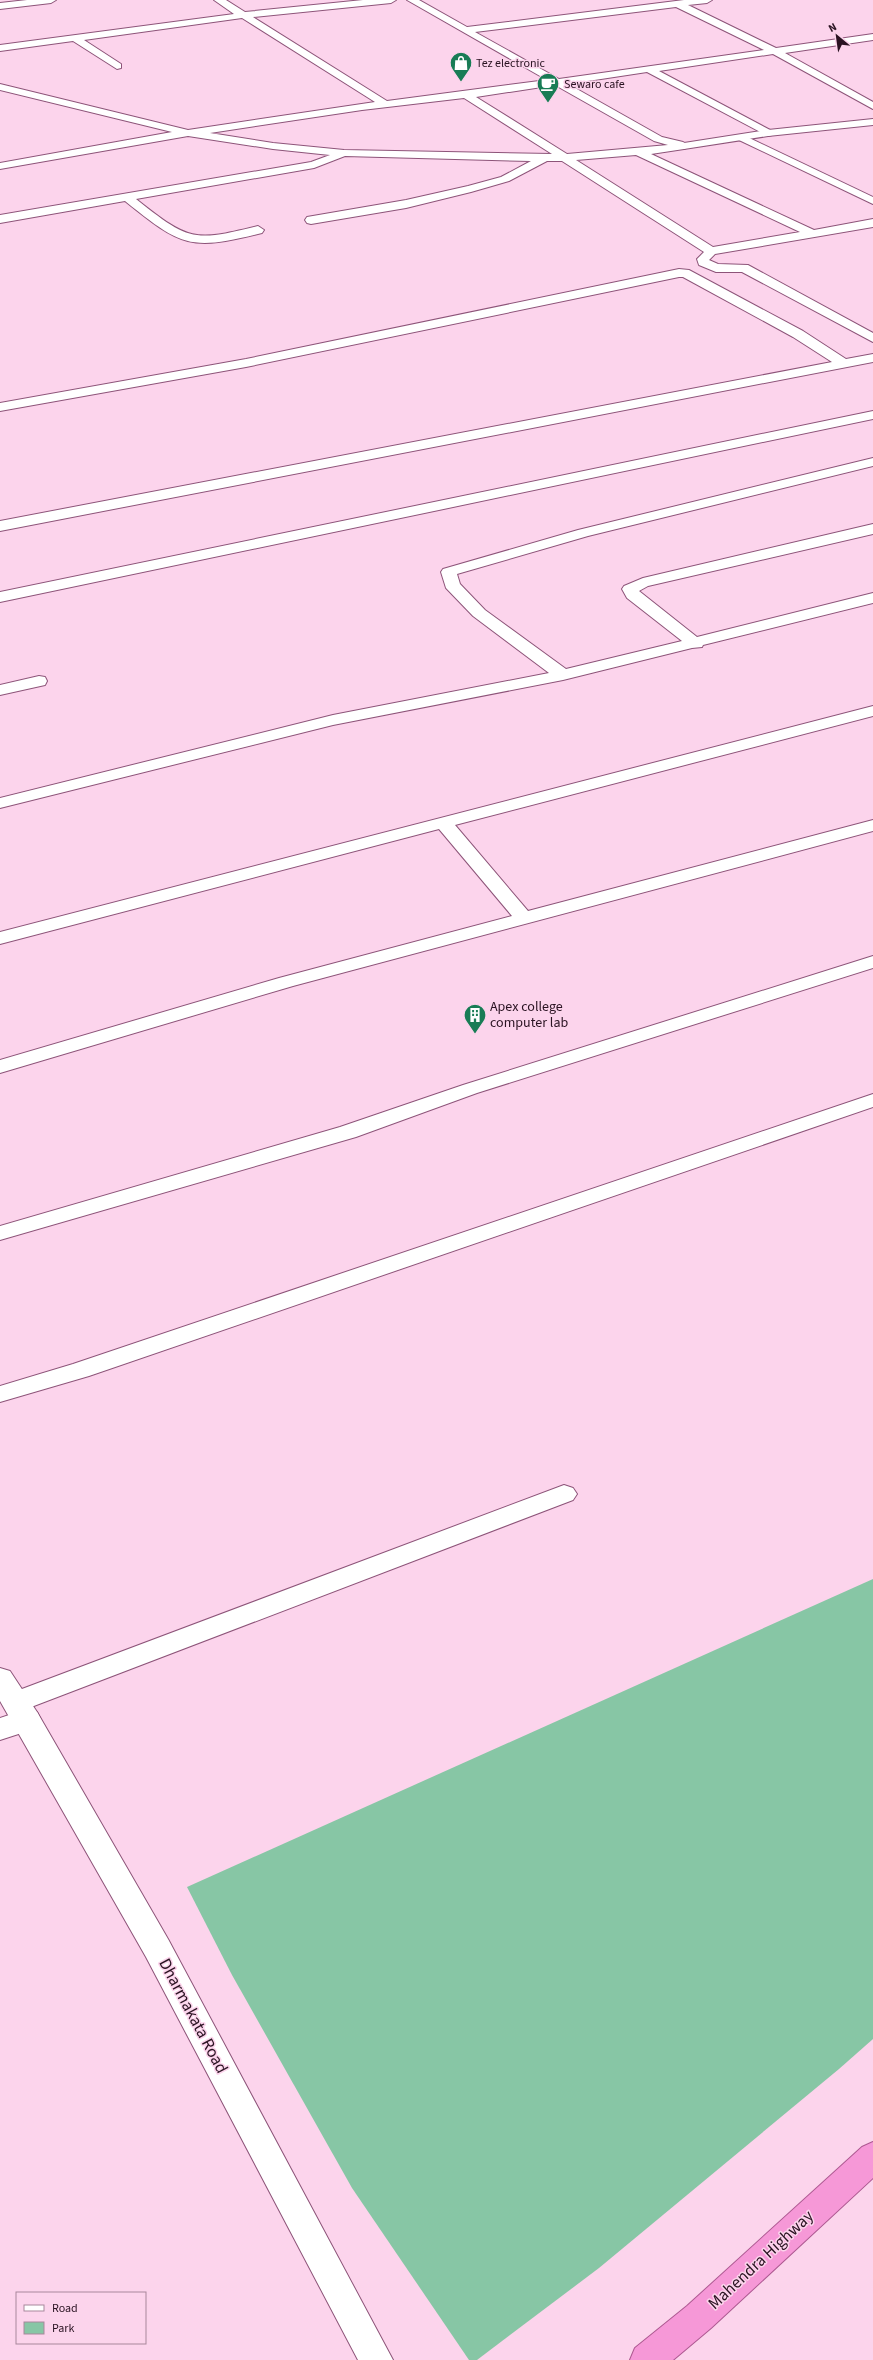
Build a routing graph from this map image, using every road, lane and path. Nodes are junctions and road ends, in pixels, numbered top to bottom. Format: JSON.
{"nodes":[{"id":1,"x":51,"y":0,"type":"edge"},
{"id":2,"x":219,"y":0,"type":"edge"},
{"id":3,"x":391,"y":0,"type":"edge"},
{"id":4,"x":412,"y":0,"type":"edge"},
{"id":5,"x":707,"y":0,"type":"edge"},
{"id":6,"x":678,"y":4,"type":"junction"},
{"id":7,"x":0,"y":6,"type":"edge"},
{"id":8,"x":245,"y":15,"type":"junction"},
{"id":9,"x":465,"y":30,"type":"junction"},
{"id":10,"x":873,"y":37,"type":"edge"},
{"id":11,"x":75,"y":38,"type":"junction"},
{"id":12,"x":0,"y":48,"type":"edge"},
{"id":13,"x":774,"y":50,"type":"junction"},
{"id":14,"x":117,"y":66,"type":"dead end"},
{"id":15,"x":647,"y":68,"type":"junction"},
{"id":16,"x":554,"y":82,"type":"junction"},
{"id":17,"x":2,"y":88,"type":"edge"},
{"id":18,"x":466,"y":95,"type":"junction"},
{"id":19,"x":385,"y":104,"type":"junction"},
{"id":20,"x":873,"y":106,"type":"edge"},
{"id":21,"x":873,"y":122,"type":"edge"},
{"id":22,"x":188,"y":133,"type":"junction"},
{"id":23,"x":768,"y":133,"type":"junction"},
{"id":24,"x":743,"y":138,"type":"junction"},
{"id":25,"x":684,"y":146,"type":"junction"},
{"id":26,"x":638,"y":152,"type":"junction"},
{"id":27,"x":344,"y":153,"type":"junction"},
{"id":28,"x":544,"y":158,"type":"junction"},
{"id":29,"x":562,"y":158,"type":"junction"},
{"id":30,"x":0,"y":166,"type":"edge"},
{"id":31,"x":128,"y":198,"type":"junction"},
{"id":32,"x":873,"y":201,"type":"edge"},
{"id":33,"x":0,"y":219,"type":"edge"},
{"id":34,"x":311,"y":220,"type":"dead end"},
{"id":35,"x":873,"y":223,"type":"edge"},
{"id":36,"x":258,"y":230,"type":"dead end"},
{"id":37,"x":812,"y":233,"type":"junction"},
{"id":38,"x":711,"y":250,"type":"junction"},
{"id":39,"x":873,"y":338,"type":"edge"},
{"id":40,"x":873,"y":358,"type":"edge"},
{"id":41,"x":843,"y":363,"type":"junction"},
{"id":42,"x":0,"y":407,"type":"edge"},
{"id":43,"x":873,"y":415,"type":"edge"},
{"id":44,"x":873,"y":462,"type":"edge"},
{"id":45,"x":0,"y":526,"type":"edge"},
{"id":46,"x":873,"y":529,"type":"edge"},
{"id":47,"x":0,"y":597,"type":"edge"},
{"id":48,"x":873,"y":598,"type":"edge"},
{"id":49,"x":696,"y":644,"type":"junction"},
{"id":50,"x":563,"y":675,"type":"junction"},
{"id":51,"x":40,"y":681,"type":"dead end"},
{"id":52,"x":0,"y":690,"type":"edge"},
{"id":53,"x":873,"y":711,"type":"edge"},
{"id":54,"x":0,"y":803,"type":"edge"},
{"id":55,"x":444,"y":824,"type":"junction"},
{"id":56,"x":873,"y":825,"type":"edge"},
{"id":57,"x":523,"y":917,"type":"junction"},
{"id":58,"x":0,"y":938,"type":"edge"},
{"id":59,"x":873,"y":962,"type":"edge"},
{"id":60,"x":0,"y":1067,"type":"edge"},
{"id":61,"x":873,"y":1100,"type":"edge"},
{"id":62,"x":0,"y":1233,"type":"edge"},
{"id":63,"x":0,"y":1394,"type":"edge"},
{"id":64,"x":564,"y":1494,"type":"dead end"},
{"id":65,"x":11,"y":1707,"type":"edge"},
{"id":66,"x":873,"y":2157,"type":"edge"},
{"id":67,"x":376,"y":2360,"type":"edge"},
{"id":68,"x":647,"y":2360,"type":"edge"}],
"edges":[{"from":1,"to":7,"type":"street"},
{"from":2,"to":8,"type":"street"},
{"from":3,"to":8,"type":"street"},
{"from":4,"to":9,"type":"street"},
{"from":5,"to":6,"type":"street"},
{"from":6,"to":9,"type":"street"},
{"from":6,"to":13,"type":"street"},
{"from":8,"to":11,"type":"street"},
{"from":8,"to":19,"type":"street"},
{"from":9,"to":16,"type":"street"},
{"from":10,"to":13,"type":"street"},
{"from":11,"to":12,"type":"street"},
{"from":11,"to":14,"type":"street"},
{"from":13,"to":15,"type":"street"},
{"from":13,"to":20,"type":"street"},
{"from":15,"to":16,"type":"street"},
{"from":15,"to":23,"type":"street"},
{"from":16,"to":18,"type":"street"},
{"from":16,"to":25,"type":"street"},
{"from":17,"to":22,"type":"street"},
{"from":18,"to":19,"type":"street"},
{"from":18,"to":29,"type":"street"},
{"from":19,"to":22,"type":"street"},
{"from":21,"to":23,"type":"street"},
{"from":22,"to":27,"type":"street"},
{"from":22,"to":30,"type":"street"},
{"from":23,"to":24,"type":"street"},
{"from":24,"to":25,"type":"street"},
{"from":24,"to":32,"type":"street"},
{"from":25,"to":26,"type":"street"},
{"from":26,"to":29,"type":"street"},
{"from":26,"to":37,"type":"street"},
{"from":27,"to":28,"type":"street"},
{"from":27,"to":31,"type":"street"},
{"from":28,"to":29,"type":"street"},
{"from":28,"to":34,"type":"street"},
{"from":29,"to":38,"type":"street"},
{"from":31,"to":33,"type":"street"},
{"from":31,"to":36,"type":"street"},
{"from":35,"to":37,"type":"street"},
{"from":37,"to":38,"type":"street"},
{"from":38,"to":39,"type":"street"},
{"from":40,"to":41,"type":"street"},
{"from":41,"to":42,"type":"street"},
{"from":41,"to":45,"type":"street"},
{"from":43,"to":47,"type":"street"},
{"from":44,"to":50,"type":"street"},
{"from":46,"to":49,"type":"street"},
{"from":48,"to":49,"type":"street"},
{"from":49,"to":50,"type":"street"},
{"from":50,"to":54,"type":"street"},
{"from":51,"to":52,"type":"street"},
{"from":53,"to":55,"type":"street"},
{"from":55,"to":57,"type":"street"},
{"from":55,"to":58,"type":"street"},
{"from":56,"to":57,"type":"street"},
{"from":57,"to":60,"type":"street"},
{"from":59,"to":62,"type":"street"},
{"from":61,"to":63,"type":"street"},
{"from":64,"to":65,"type":"street"},
{"from":65,"to":67,"type":"street","name":"Dharmakata Road"},
{"from":66,"to":68,"type":"highway","name":"Mahendra Highway"}]}
